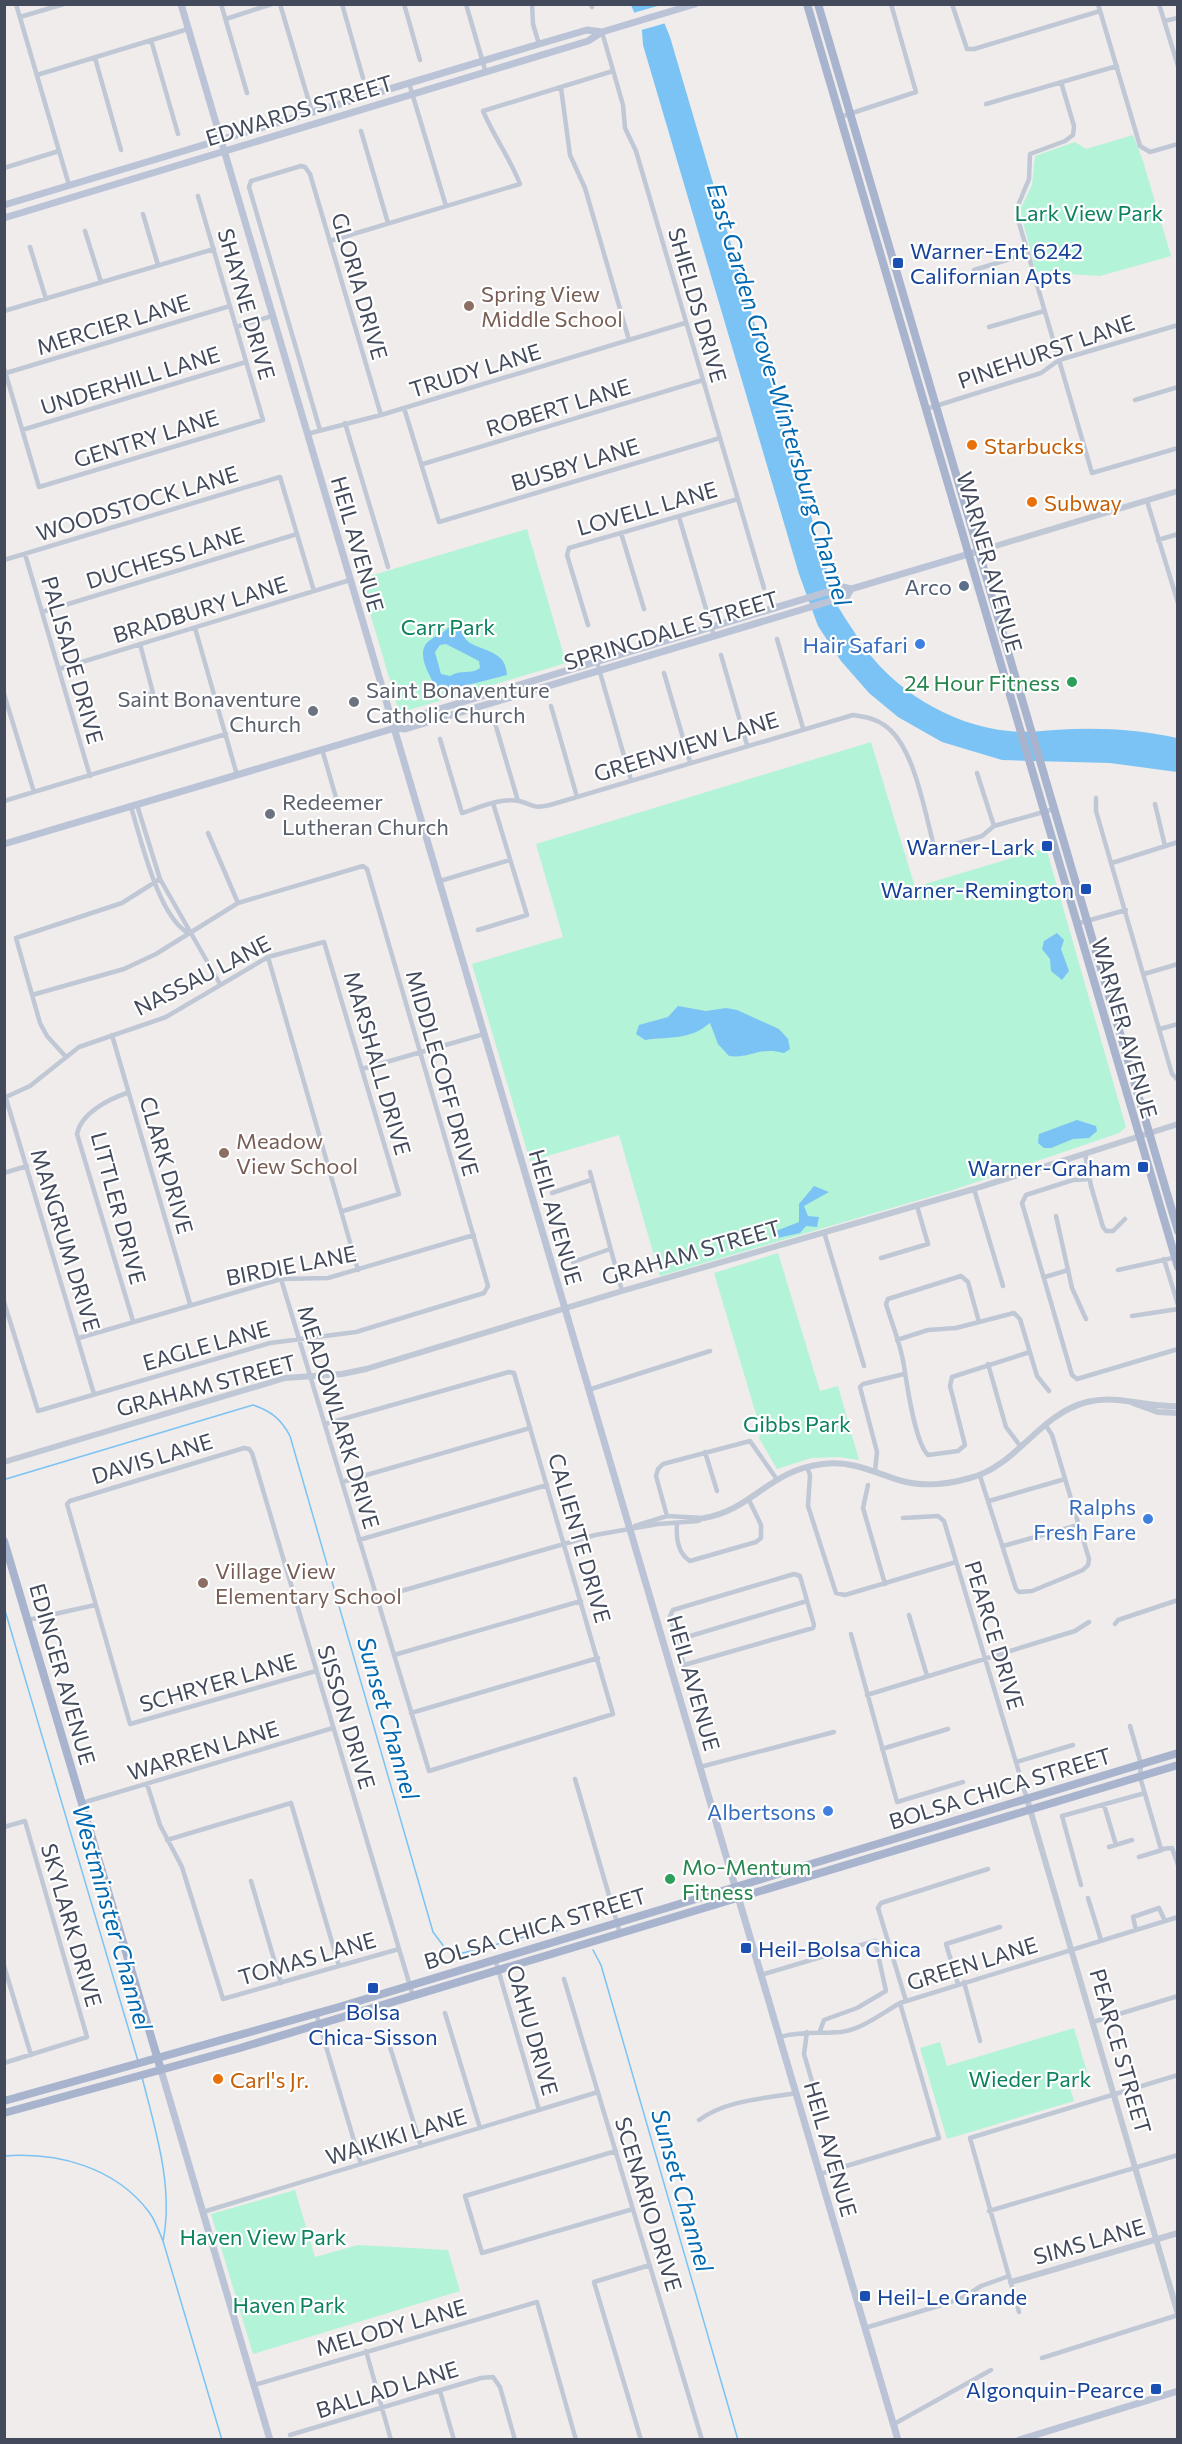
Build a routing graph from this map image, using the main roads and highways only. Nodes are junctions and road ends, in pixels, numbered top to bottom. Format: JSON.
{"nodes":[{"id":1,"x":181,"y":4,"type":"edge"},
{"id":2,"x":695,"y":4,"type":"edge"},
{"id":3,"x":807,"y":4,"type":"edge"},
{"id":4,"x":818,"y":4,"type":"edge"},
{"id":5,"x":602,"y":32,"type":"junction"},
{"id":6,"x":221,"y":141,"type":"junction"},
{"id":7,"x":224,"y":152,"type":"junction"},
{"id":8,"x":4,"y":205,"type":"edge"},
{"id":9,"x":4,"y":218,"type":"edge"},
{"id":10,"x":939,"y":451,"type":"junction"},
{"id":11,"x":960,"y":487,"type":"junction"},
{"id":12,"x":979,"y":550,"type":"junction"},
{"id":13,"x":969,"y":554,"type":"junction"},
{"id":14,"x":851,"y":589,"type":"junction"},
{"id":15,"x":1015,"y":674,"type":"junction"},
{"id":16,"x":1004,"y":677,"type":"junction"},
{"id":17,"x":1014,"y":710,"type":"junction"},
{"id":18,"x":395,"y":728,"type":"junction"},
{"id":19,"x":1032,"y":732,"type":"junction"},
{"id":20,"x":4,"y":844,"type":"edge"},
{"id":21,"x":1178,"y":1231,"type":"edge"},
{"id":22,"x":1176,"y":1258,"type":"edge"},
{"id":23,"x":1178,"y":1267,"type":"edge"},
{"id":24,"x":4,"y":1541,"type":"edge"},
{"id":25,"x":1178,"y":1753,"type":"edge"},
{"id":26,"x":1178,"y":1765,"type":"edge"},
{"id":27,"x":822,"y":1860,"type":"junction"},
{"id":28,"x":826,"y":1872,"type":"junction"},
{"id":29,"x":735,"y":1887,"type":"junction"},
{"id":30,"x":739,"y":1899,"type":"junction"},
{"id":31,"x":237,"y":2036,"type":"junction"},
{"id":32,"x":240,"y":2048,"type":"junction"},
{"id":33,"x":157,"y":2058,"type":"junction"},
{"id":34,"x":161,"y":2070,"type":"junction"},
{"id":35,"x":4,"y":2101,"type":"edge"},
{"id":36,"x":4,"y":2113,"type":"edge"},
{"id":37,"x":1178,"y":2391,"type":"edge"},
{"id":38,"x":270,"y":2439,"type":"edge"},
{"id":39,"x":898,"y":2439,"type":"edge"},
{"id":40,"x":1019,"y":2439,"type":"edge"}],
"edges":[{"from":1,"to":6,"type":"main road","name":"HEIL AVENUE"},
{"from":2,"to":5,"type":"main road","name":"EDWARDS STREET"},
{"from":3,"to":10,"type":"main road","name":"WARNER AVENUE"},
{"from":4,"to":11,"type":"main road","name":"WARNER AVENUE"},
{"from":5,"to":6,"type":"main road","name":"EDWARDS STREET"},
{"from":5,"to":7,"type":"main road","name":"EDWARDS STREET"},
{"from":6,"to":7,"type":"main road","name":"HEIL AVENUE"},
{"from":6,"to":8,"type":"main road","name":"EDWARDS STREET"},
{"from":7,"to":9,"type":"main road","name":"EDWARDS STREET"},
{"from":7,"to":18,"type":"main road","name":"HEIL AVENUE"},
{"from":10,"to":11,"type":"main road"},
{"from":10,"to":13,"type":"main road","name":"WARNER AVENUE"},
{"from":11,"to":12,"type":"main road","name":"WARNER AVENUE"},
{"from":12,"to":13,"type":"main road","name":"SPRINGDALE STREET"},
{"from":12,"to":15,"type":"main road","name":"WARNER AVENUE"},
{"from":13,"to":14,"type":"main road","name":"SPRINGDALE STREET"},
{"from":13,"to":16,"type":"main road","name":"WARNER AVENUE"},
{"from":14,"to":18,"type":"main road","name":"SPRINGDALE STREET"},
{"from":14,"to":18,"type":"main road","name":"SPRINGDALE STREET"},
{"from":15,"to":16,"type":"main road"},
{"from":15,"to":19,"type":"main road","name":"WARNER AVENUE"},
{"from":16,"to":17,"type":"main road","name":"WARNER AVENUE"},
{"from":17,"to":19,"type":"main road"},
{"from":17,"to":22,"type":"main road","name":"WARNER AVENUE"},
{"from":18,"to":20,"type":"main road","name":"SPRINGDALE STREET"},
{"from":18,"to":29,"type":"main road","name":"HEIL AVENUE"},
{"from":19,"to":21,"type":"main road","name":"WARNER AVENUE"},
{"from":22,"to":23,"type":"main road","name":"WARNER AVENUE"},
{"from":24,"to":33,"type":"main road","name":"EDINGER AVENUE"},
{"from":25,"to":27,"type":"main road","name":"BOLSA CHICA STREET"},
{"from":26,"to":28,"type":"main road","name":"BOLSA CHICA STREET"},
{"from":27,"to":28,"type":"main road"},
{"from":27,"to":29,"type":"main road","name":"BOLSA CHICA STREET"},
{"from":28,"to":30,"type":"main road","name":"BOLSA CHICA STREET"},
{"from":29,"to":30,"type":"main road","name":"HEIL AVENUE"},
{"from":29,"to":31,"type":"main road","name":"BOLSA CHICA STREET"},
{"from":30,"to":32,"type":"main road","name":"BOLSA CHICA STREET"},
{"from":30,"to":39,"type":"main road","name":"HEIL AVENUE"},
{"from":31,"to":32,"type":"main road"},
{"from":31,"to":33,"type":"main road","name":"BOLSA CHICA STREET"},
{"from":32,"to":34,"type":"main road","name":"BOLSA CHICA STREET"},
{"from":33,"to":34,"type":"main road","name":"EDINGER AVENUE"},
{"from":33,"to":35,"type":"main road","name":"BOLSA CHICA STREET"},
{"from":34,"to":36,"type":"main road","name":"BOLSA CHICA STREET"},
{"from":34,"to":38,"type":"main road","name":"EDINGER AVENUE"},
{"from":37,"to":40,"type":"main road"}]}
